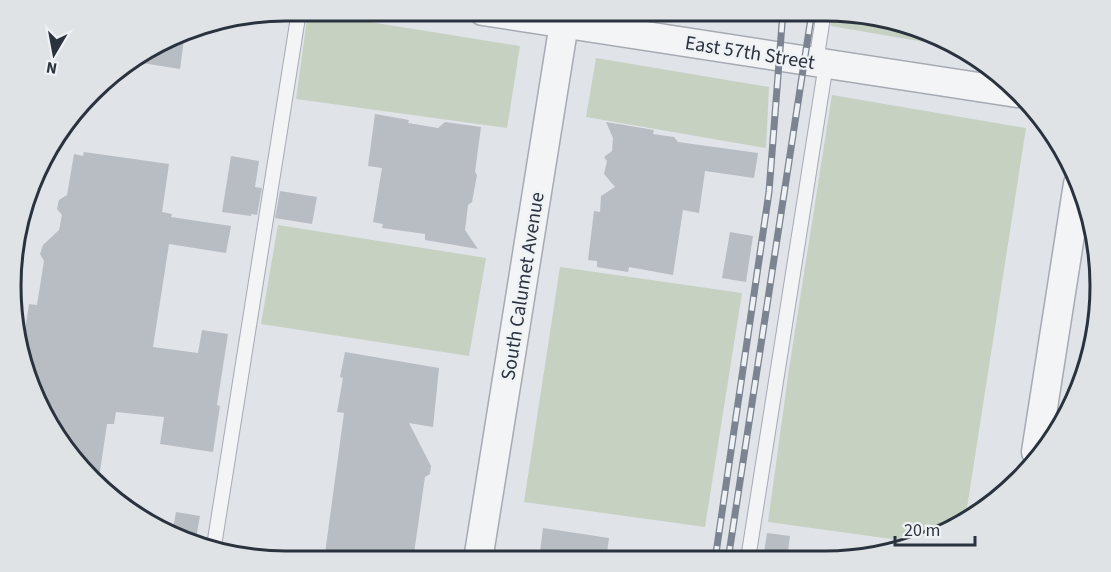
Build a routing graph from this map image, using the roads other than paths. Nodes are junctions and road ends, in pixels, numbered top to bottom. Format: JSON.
{"nodes":[{"id":1,"x":297,"y":21,"type":"edge"},
{"id":2,"x":564,"y":21,"type":"edge"},
{"id":3,"x":587,"y":21,"type":"edge"},
{"id":4,"x":823,"y":21,"type":"edge"},
{"id":5,"x":821,"y":63,"type":"junction"},
{"id":6,"x":1004,"y":91,"type":"edge"},
{"id":7,"x":1076,"y":200,"type":"edge"},
{"id":8,"x":1037,"y":444,"type":"edge"},
{"id":9,"x":215,"y":541,"type":"edge"},
{"id":10,"x":479,"y":551,"type":"edge"},
{"id":11,"x":749,"y":551,"type":"edge"}],
"edges":[{"from":1,"to":9,"type":"lane"},
{"from":2,"to":10,"type":"street","name":"South Calumet Avenue"},
{"from":3,"to":5,"type":"street","name":"East 57th Street"},
{"from":4,"to":5,"type":"lane"},
{"from":5,"to":6,"type":"street","name":"East 57th Street"},
{"from":5,"to":11,"type":"lane"},
{"from":7,"to":8,"type":"street"}]}
